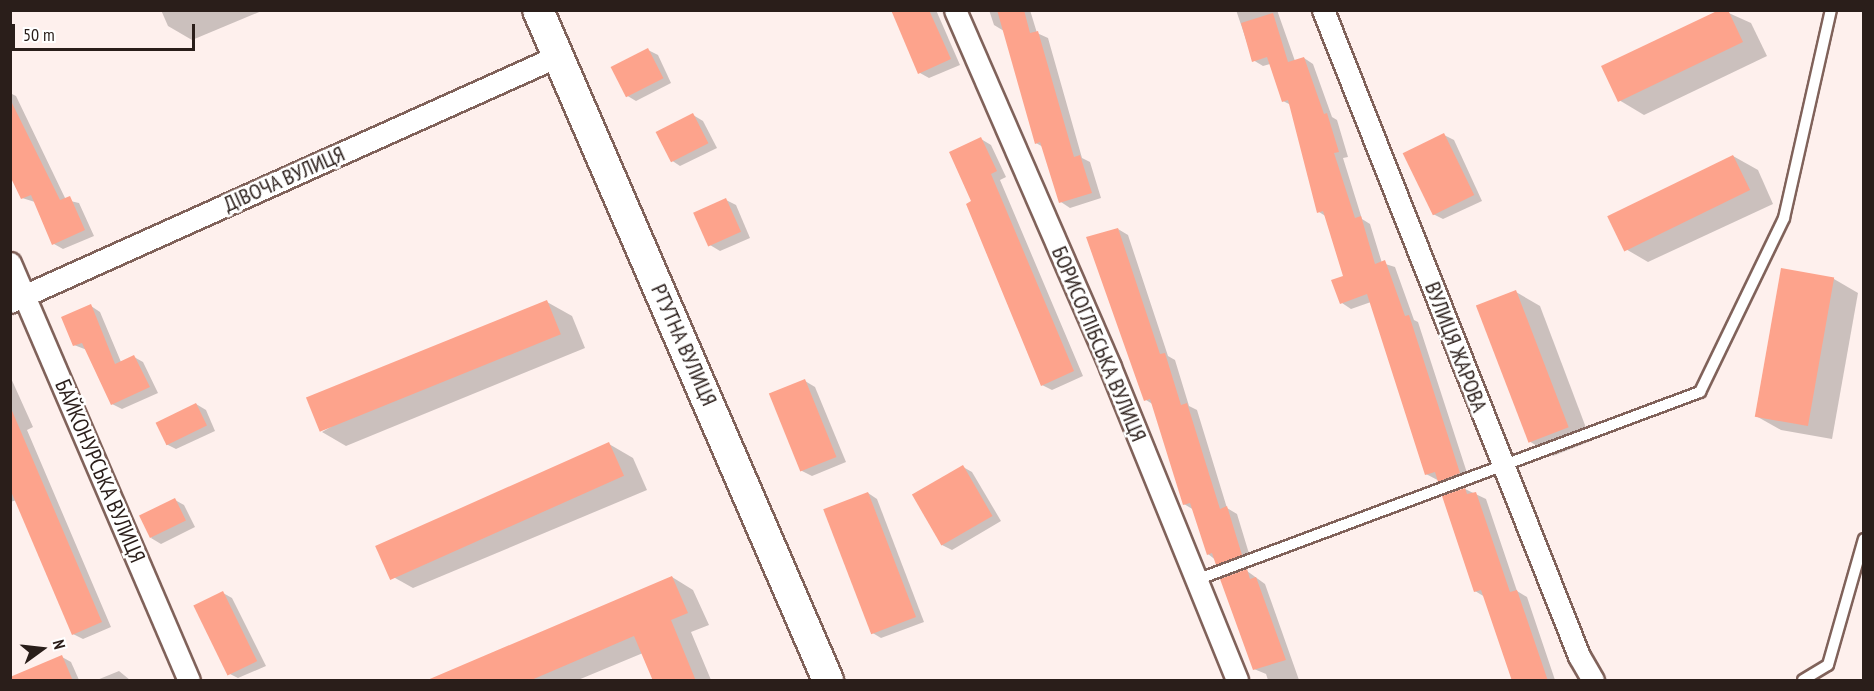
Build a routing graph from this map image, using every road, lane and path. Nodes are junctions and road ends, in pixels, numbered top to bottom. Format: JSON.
{"nodes":[{"id":1,"x":538,"y":10,"type":"edge"},
{"id":2,"x":955,"y":10,"type":"edge"},
{"id":3,"x":1323,"y":10,"type":"edge"},
{"id":4,"x":1831,"y":10,"type":"edge"},
{"id":5,"x":558,"y":57,"type":"junction"},
{"id":6,"x":10,"y":263,"type":"edge"},
{"id":7,"x":18,"y":299,"type":"edge"},
{"id":8,"x":1503,"y":465,"type":"junction"},
{"id":9,"x":1863,"y":539,"type":"edge"},
{"id":10,"x":1196,"y":580,"type":"junction"},
{"id":11,"x":189,"y":681,"type":"edge"},
{"id":12,"x":828,"y":681,"type":"edge"},
{"id":13,"x":1237,"y":681,"type":"edge"},
{"id":14,"x":1593,"y":681,"type":"edge"},
{"id":15,"x":1803,"y":681,"type":"edge"}],
"edges":[{"from":1,"to":5,"type":"main road","name":"РТУТНА ВУЛИЦЯ"},
{"from":2,"to":10,"type":"street","name":"БОРИСОГЛІБСЬКА ВУЛИЦЯ"},
{"from":3,"to":8,"type":"street","name":"ВУЛИЦЯ ЖАРОВА"},
{"from":4,"to":8,"type":"lane"},
{"from":5,"to":7,"type":"street","name":"ДІВОЧА ВУЛИЦЯ"},
{"from":5,"to":12,"type":"main road","name":"РТУТНА ВУЛИЦЯ"},
{"from":6,"to":7,"type":"street","name":"БАЙКОНУРСЬКА ВУЛИЦЯ"},
{"from":7,"to":11,"type":"street","name":"БАЙКОНУРСЬКА ВУЛИЦЯ"},
{"from":8,"to":10,"type":"lane"},
{"from":8,"to":14,"type":"street","name":"ВУЛИЦЯ ЖАРОВА"},
{"from":9,"to":15,"type":"lane"},
{"from":10,"to":13,"type":"street","name":"БОРИСОГЛІБСЬКА ВУЛИЦЯ"}]}
